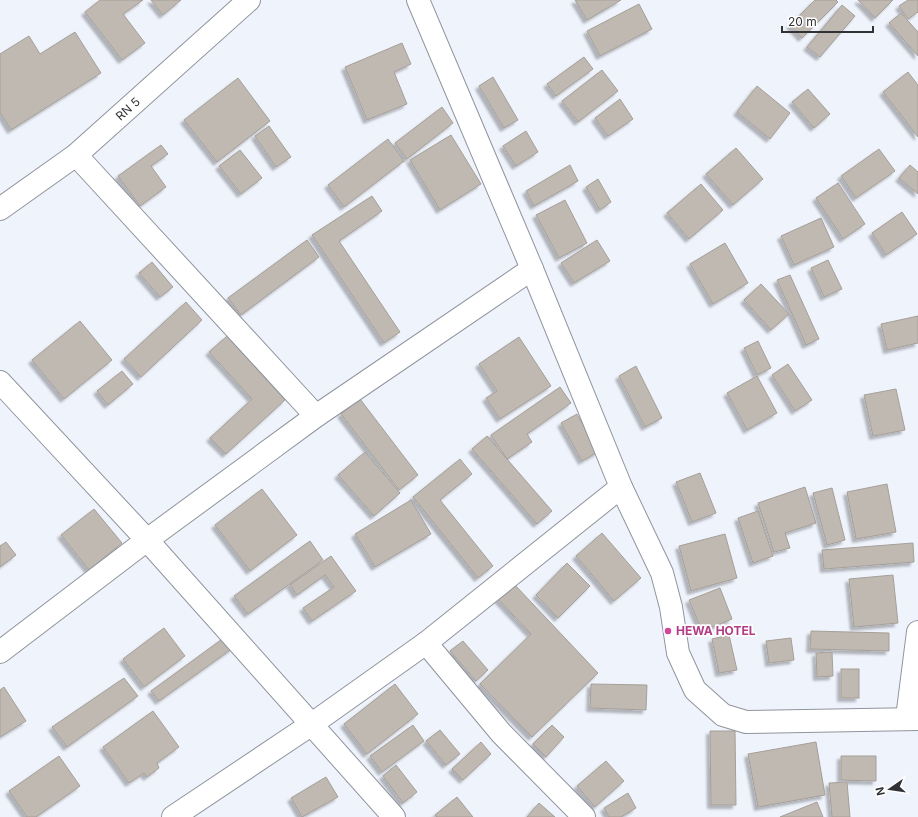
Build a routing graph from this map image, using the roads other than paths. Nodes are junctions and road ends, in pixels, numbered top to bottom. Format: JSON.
{"nodes":[{"id":1,"x":249,"y":0,"type":"edge"},
{"id":2,"x":418,"y":0,"type":"edge"},
{"id":3,"x":76,"y":155,"type":"junction"},
{"id":4,"x":0,"y":209,"type":"edge"},
{"id":5,"x":532,"y":269,"type":"junction"},
{"id":6,"x":0,"y":382,"type":"edge"},
{"id":7,"x":316,"y":416,"type":"junction"},
{"id":8,"x":621,"y":487,"type":"junction"},
{"id":9,"x":147,"y":540,"type":"junction"},
{"id":10,"x":918,"y":632,"type":"edge"},
{"id":11,"x":426,"y":643,"type":"junction"},
{"id":12,"x":0,"y":652,"type":"edge"},
{"id":13,"x":913,"y":718,"type":"edge"},
{"id":14,"x":312,"y":724,"type":"junction"},
{"id":15,"x":173,"y":817,"type":"edge"},
{"id":16,"x":394,"y":817,"type":"edge"},
{"id":17,"x":584,"y":817,"type":"edge"}],
"edges":[{"from":1,"to":3,"type":"street","name":"RN 5","number":"RN 5"},
{"from":2,"to":5,"type":"street"},
{"from":3,"to":4,"type":"street","name":"RN 5","number":"RN 5"},
{"from":3,"to":7,"type":"street"},
{"from":5,"to":7,"type":"street"},
{"from":5,"to":8,"type":"street"},
{"from":6,"to":9,"type":"street"},
{"from":7,"to":9,"type":"street"},
{"from":8,"to":11,"type":"street"},
{"from":8,"to":13,"type":"street"},
{"from":9,"to":12,"type":"street"},
{"from":9,"to":14,"type":"street"},
{"from":10,"to":13,"type":"street"},
{"from":11,"to":14,"type":"street"},
{"from":11,"to":17,"type":"street"},
{"from":14,"to":15,"type":"street"},
{"from":14,"to":16,"type":"street"}]}
